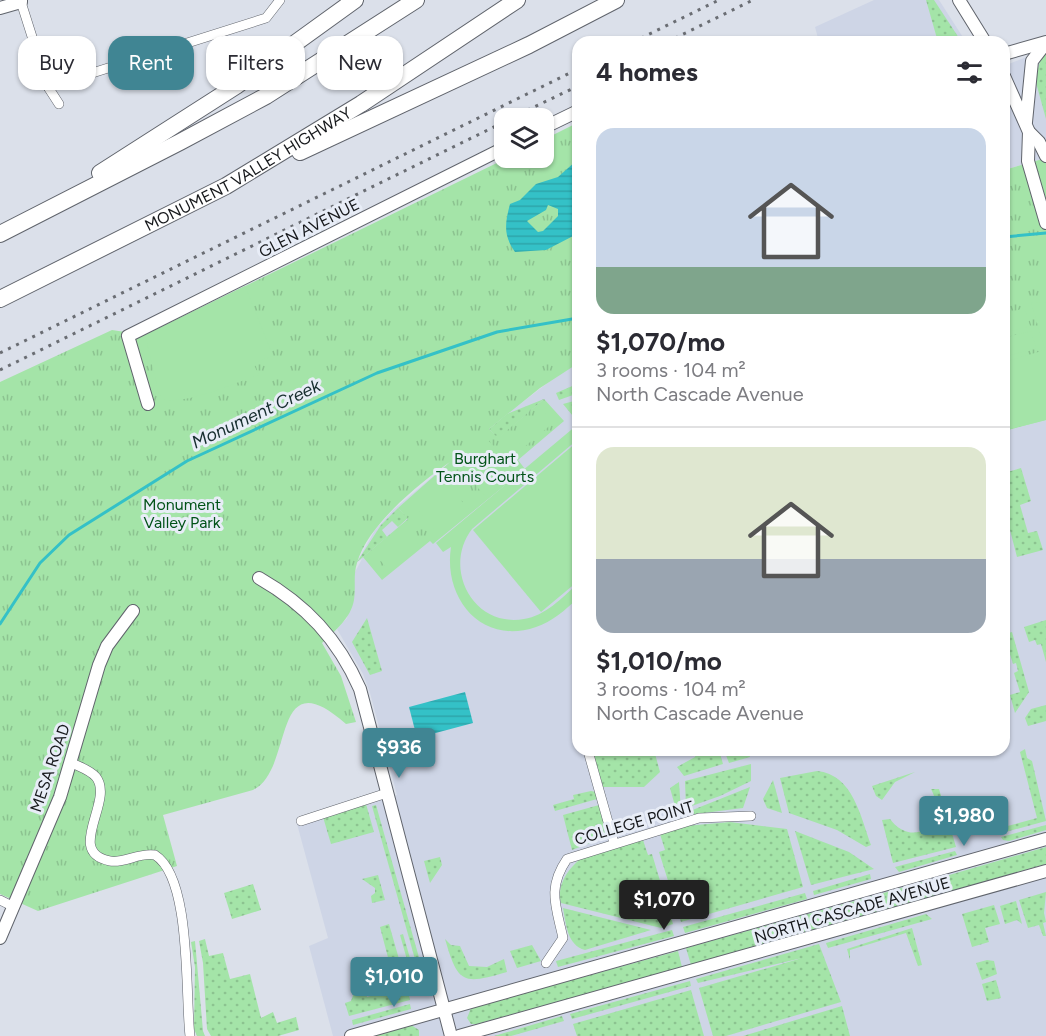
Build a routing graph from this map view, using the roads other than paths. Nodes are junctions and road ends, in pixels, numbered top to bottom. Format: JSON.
{"nodes":[{"id":1,"x":280,"y":0,"type":"edge"},
{"id":2,"x":356,"y":0,"type":"edge"},
{"id":3,"x":416,"y":0,"type":"edge"},
{"id":4,"x":517,"y":0,"type":"edge"},
{"id":5,"x":616,"y":0,"type":"edge"},
{"id":6,"x":959,"y":0,"type":"edge"},
{"id":7,"x":21,"y":1,"type":"edge"},
{"id":8,"x":0,"y":8,"type":"edge"},
{"id":9,"x":32,"y":36,"type":"edge"},
{"id":10,"x":981,"y":36,"type":"edge"},
{"id":11,"x":1046,"y":43,"type":"edge"},
{"id":12,"x":1010,"y":52,"type":"edge"},
{"id":13,"x":96,"y":72,"type":"edge"},
{"id":14,"x":50,"y":90,"type":"edge"},
{"id":15,"x":1010,"y":90,"type":"edge"},
{"id":16,"x":59,"y":104,"type":"dead end"},
{"id":17,"x":572,"y":114,"type":"edge"},
{"id":18,"x":554,"y":123,"type":"edge"},
{"id":19,"x":1027,"y":129,"type":"junction"},
{"id":20,"x":494,"y":153,"type":"edge"},
{"id":21,"x":1046,"y":156,"type":"edge"},
{"id":22,"x":226,"y":186,"type":"junction"},
{"id":23,"x":26,"y":220,"type":"junction"},
{"id":24,"x":1046,"y":223,"type":"edge"},
{"id":25,"x":0,"y":234,"type":"edge"},
{"id":26,"x":0,"y":299,"type":"edge"},
{"id":27,"x":148,"y":404,"type":"dead end"},
{"id":28,"x":259,"y":578,"type":"dead end"},
{"id":29,"x":133,"y":611,"type":"dead end"},
{"id":30,"x":589,"y":756,"type":"edge"},
{"id":31,"x":72,"y":763,"type":"junction"},
{"id":32,"x":387,"y":793,"type":"junction"},
{"id":33,"x":751,"y":816,"type":"dead end"},
{"id":34,"x":300,"y":820,"type":"dead end"},
{"id":35,"x":1046,"y":839,"type":"edge"},
{"id":36,"x":614,"y":843,"type":"junction"},
{"id":37,"x":1046,"y":871,"type":"edge"},
{"id":38,"x":0,"y":900,"type":"edge"},
{"id":39,"x":14,"y":907,"type":"junction"},
{"id":40,"x":0,"y":938,"type":"edge"},
{"id":41,"x":546,"y":963,"type":"dead end"},
{"id":42,"x":445,"y":1008,"type":"junction"},
{"id":43,"x":190,"y":1036,"type":"edge"},
{"id":44,"x":351,"y":1036,"type":"edge"},
{"id":45,"x":451,"y":1036,"type":"edge"},
{"id":46,"x":459,"y":1036,"type":"edge"}],
"edges":[{"from":1,"to":13,"type":"street"},
{"from":2,"to":23,"type":"highway"},
{"from":3,"to":23,"type":"highway"},
{"from":4,"to":22,"type":"highway","name":"MONUMENT VALLEY HIGHWAY"},
{"from":5,"to":22,"type":"highway"},
{"from":6,"to":10,"type":"main road"},
{"from":7,"to":8,"type":"main road"},
{"from":7,"to":9,"type":"street"},
{"from":11,"to":12,"type":"main road"},
{"from":11,"to":19,"type":"main road"},
{"from":14,"to":16,"type":"street"},
{"from":15,"to":19,"type":"main road"},
{"from":17,"to":18,"type":"main road"},
{"from":19,"to":21,"type":"main road"},
{"from":19,"to":24,"type":"main road"},
{"from":20,"to":27,"type":"main road","name":"GLEN AVENUE"},
{"from":22,"to":26,"type":"highway","name":"MONUMENT VALLEY HIGHWAY"},
{"from":23,"to":25,"type":"highway"},
{"from":28,"to":32,"type":"main road"},
{"from":29,"to":31,"type":"main road","name":"MESA ROAD"},
{"from":30,"to":36,"type":"street"},
{"from":31,"to":39,"type":"main road","name":"MESA ROAD"},
{"from":31,"to":43,"type":"street"},
{"from":32,"to":34,"type":"street"},
{"from":32,"to":42,"type":"main road"},
{"from":33,"to":36,"type":"street","name":"COLLEGE POINT"},
{"from":35,"to":42,"type":"main road","name":"NORTH CASCADE AVENUE"},
{"from":36,"to":41,"type":"street","name":"COLLEGE POINT"},
{"from":37,"to":46,"type":"main road","name":"NORTH CASCADE AVENUE"},
{"from":38,"to":39,"type":"street"},
{"from":39,"to":40,"type":"main road","name":"MESA ROAD"},
{"from":42,"to":44,"type":"main road","name":"NORTH CASCADE AVENUE"},
{"from":42,"to":45,"type":"main road"}]}
